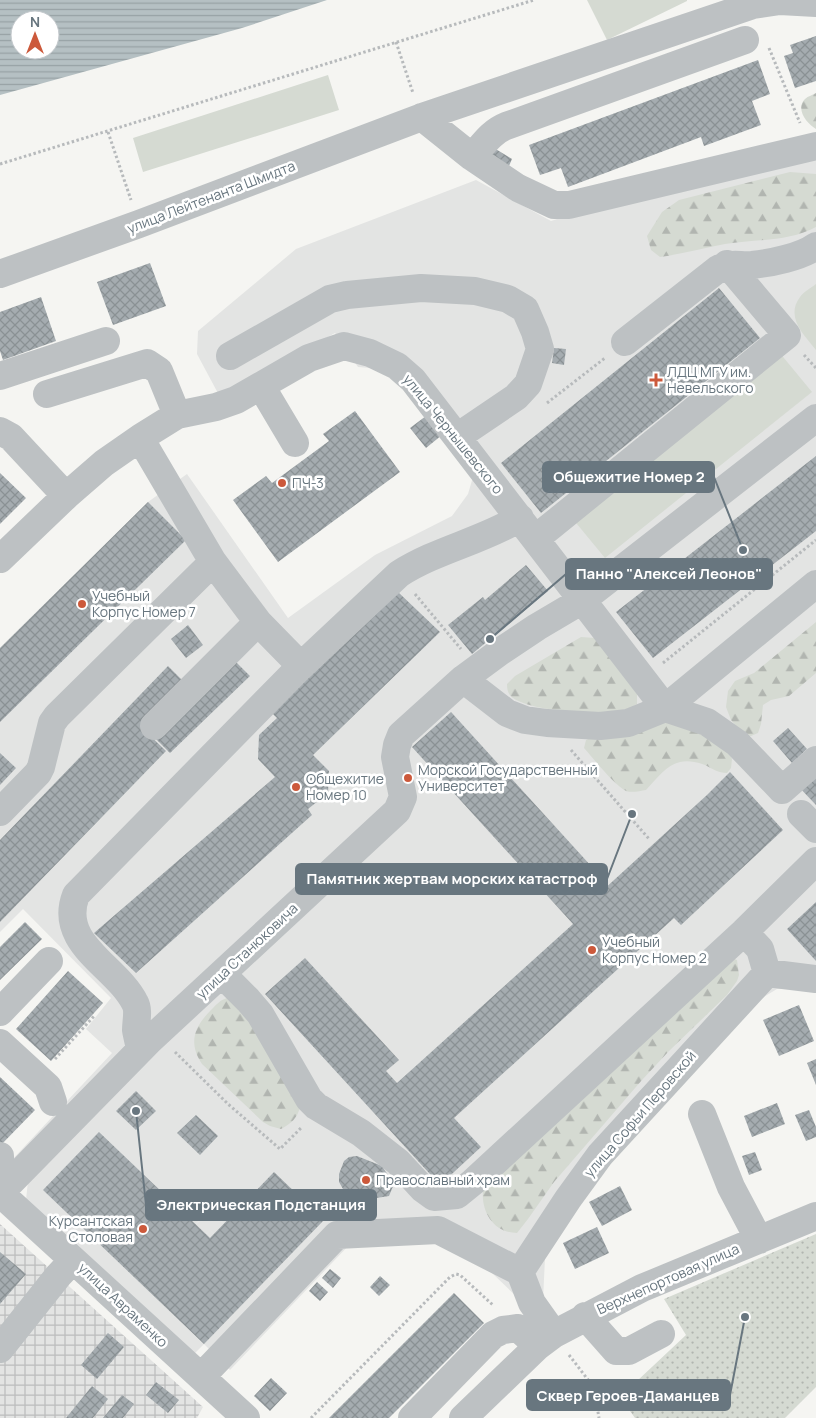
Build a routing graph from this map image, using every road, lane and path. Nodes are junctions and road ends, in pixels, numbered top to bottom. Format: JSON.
{"nodes":[{"id":1,"x":534,"y":0,"type":"edge"},
{"id":2,"x":781,"y":1,"type":"edge"},
{"id":3,"x":816,"y":3,"type":"edge"},
{"id":4,"x":756,"y":40,"type":"joint"},
{"id":5,"x":396,"y":42,"type":"junction"},
{"id":6,"x":410,"y":88,"type":"dead end"},
{"id":7,"x":422,"y":117,"type":"junction"},
{"id":8,"x":108,"y":132,"type":"junction"},
{"id":9,"x":810,"y":136,"type":"edge"},
{"id":10,"x":472,"y":157,"type":"junction"},
{"id":11,"x":0,"y":164,"type":"edge"},
{"id":12,"x":124,"y":182,"type":"dead end"},
{"id":13,"x":816,"y":246,"type":"edge"},
{"id":14,"x":727,"y":264,"type":"junction"},
{"id":15,"x":0,"y":274,"type":"edge"},
{"id":16,"x":106,"y":340,"type":"dead end"},
{"id":17,"x":626,"y":342,"type":"dead end"},
{"id":18,"x":230,"y":356,"type":"dead end"},
{"id":19,"x":0,"y":376,"type":"edge"},
{"id":20,"x":261,"y":386,"type":"junction"},
{"id":21,"x":47,"y":394,"type":"dead end"},
{"id":22,"x":177,"y":415,"type":"junction"},
{"id":23,"x":816,"y":418,"type":"edge"},
{"id":24,"x":0,"y":431,"type":"edge"},
{"id":25,"x":457,"y":437,"type":"junction"},
{"id":26,"x":140,"y":438,"type":"junction"},
{"id":27,"x":295,"y":444,"type":"dead end"},
{"id":28,"x":66,"y":496,"type":"junction"},
{"id":29,"x":528,"y":529,"type":"junction"},
{"id":30,"x":816,"y":540,"type":"edge"},
{"id":31,"x":0,"y":559,"type":"edge"},
{"id":32,"x":213,"y":562,"type":"junction"},
{"id":33,"x":816,"y":584,"type":"edge"},
{"id":34,"x":581,"y":601,"type":"junction"},
{"id":35,"x":434,"y":617,"type":"dead end"},
{"id":36,"x":258,"y":622,"type":"junction"},
{"id":37,"x":456,"y":642,"type":"dead end"},
{"id":38,"x":301,"y":666,"type":"junction"},
{"id":39,"x":463,"y":679,"type":"junction"},
{"id":40,"x":643,"y":679,"type":"junction"},
{"id":41,"x":665,"y":708,"type":"junction"},
{"id":42,"x":547,"y":723,"type":"junction"},
{"id":43,"x":154,"y":726,"type":"dead end"},
{"id":44,"x":816,"y":760,"type":"edge"},
{"id":45,"x":797,"y":807,"type":"edge"},
{"id":46,"x":0,"y":812,"type":"edge"},
{"id":47,"x":650,"y":840,"type":"dead end"},
{"id":48,"x":816,"y":861,"type":"edge"},
{"id":49,"x":744,"y":932,"type":"junction"},
{"id":50,"x":49,"y":961,"type":"dead end"},
{"id":51,"x":767,"y":973,"type":"junction"},
{"id":52,"x":222,"y":974,"type":"junction"},
{"id":53,"x":816,"y":979,"type":"edge"},
{"id":54,"x":0,"y":1012,"type":"edge"},
{"id":55,"x":95,"y":1015,"type":"dead end"},
{"id":56,"x":148,"y":1042,"type":"junction"},
{"id":57,"x":0,"y":1043,"type":"edge"},
{"id":58,"x":38,"y":1077,"type":"junction"},
{"id":59,"x":53,"y":1102,"type":"dead end"},
{"id":60,"x":702,"y":1114,"type":"dead end"},
{"id":61,"x":280,"y":1149,"type":"dead end"},
{"id":62,"x":0,"y":1156,"type":"edge"},
{"id":63,"x":0,"y":1193,"type":"edge"},
{"id":64,"x":816,"y":1216,"type":"edge"},
{"id":65,"x":759,"y":1240,"type":"junction"},
{"id":66,"x":73,"y":1260,"type":"junction"},
{"id":67,"x":520,"y":1272,"type":"junction"},
{"id":68,"x":585,"y":1316,"type":"junction"},
{"id":69,"x":518,"y":1328,"type":"junction"},
{"id":70,"x":661,"y":1334,"type":"dead end"},
{"id":71,"x":546,"y":1340,"type":"junction"},
{"id":72,"x":0,"y":1349,"type":"edge"},
{"id":73,"x":201,"y":1377,"type":"junction"},
{"id":74,"x":246,"y":1418,"type":"edge"},
{"id":75,"x":311,"y":1418,"type":"edge"},
{"id":76,"x":412,"y":1418,"type":"edge"},
{"id":77,"x":462,"y":1418,"type":"edge"},
{"id":78,"x":600,"y":1418,"type":"edge"}],
"edges":[{"from":1,"to":5,"type":"path"},
{"from":2,"to":3,"type":"street","name":"улица Лейтенанта Шмидта"},
{"from":2,"to":7,"type":"street","name":"улица Лейтенанта Шмидта"},
{"from":4,"to":9,"type":"path"},
{"from":4,"to":10,"type":"street"},
{"from":5,"to":6,"type":"path"},
{"from":5,"to":8,"type":"path"},
{"from":7,"to":10,"type":"street"},
{"from":7,"to":15,"type":"street","name":"улица Лейтенанта Шмидта"},
{"from":8,"to":11,"type":"path"},
{"from":8,"to":12,"type":"path"},
{"from":9,"to":10,"type":"street"},
{"from":13,"to":14,"type":"street"},
{"from":14,"to":17,"type":"street"},
{"from":14,"to":29,"type":"street"},
{"from":16,"to":19,"type":"street"},
{"from":18,"to":25,"type":"street"},
{"from":20,"to":22,"type":"street","name":"улица Чернышевского"},
{"from":20,"to":25,"type":"street","name":"улица Чернышевского"},
{"from":20,"to":27,"type":"street"},
{"from":21,"to":22,"type":"street"},
{"from":22,"to":26,"type":"street","name":"улица Чернышевского"},
{"from":23,"to":34,"type":"street","name":"улица Станюковича"},
{"from":24,"to":28,"type":"street"},
{"from":25,"to":29,"type":"street","name":"улица Чернышевского"},
{"from":26,"to":28,"type":"street","name":"улица Чернышевского"},
{"from":26,"to":32,"type":"street"},
{"from":28,"to":31,"type":"street","name":"улица Чернышевского"},
{"from":29,"to":34,"type":"street","name":"улица Чернышевского"},
{"from":29,"to":38,"type":"street"},
{"from":30,"to":40,"type":"path"},
{"from":32,"to":36,"type":"street"},
{"from":32,"to":46,"type":"street"},
{"from":33,"to":41,"type":"street"},
{"from":34,"to":39,"type":"street","name":"улица Станюковича"},
{"from":34,"to":40,"type":"street","name":"улица Чернышевского"},
{"from":35,"to":37,"type":"path"},
{"from":36,"to":38,"type":"street"},
{"from":36,"to":43,"type":"street"},
{"from":38,"to":56,"type":"street"},
{"from":39,"to":42,"type":"street"},
{"from":39,"to":52,"type":"street","name":"улица Станюковича"},
{"from":40,"to":41,"type":"street","name":"улица Чернышевского"},
{"from":41,"to":42,"type":"street"},
{"from":41,"to":45,"type":"street"},
{"from":42,"to":47,"type":"path"},
{"from":44,"to":45,"type":"street"},
{"from":48,"to":49,"type":"street"},
{"from":49,"to":51,"type":"street"},
{"from":49,"to":52,"type":"street"},
{"from":50,"to":54,"type":"street"},
{"from":51,"to":53,"type":"street"},
{"from":51,"to":67,"type":"street","name":"улица Софьи Перовской"},
{"from":52,"to":56,"type":"street","name":"улица Станюковича"},
{"from":55,"to":58,"type":"path"},
{"from":56,"to":61,"type":"path"},
{"from":56,"to":63,"type":"street","name":"улица Станюковича"},
{"from":57,"to":58,"type":"street"},
{"from":58,"to":59,"type":"street"},
{"from":60,"to":65,"type":"street"},
{"from":62,"to":63,"type":"street"},
{"from":63,"to":66,"type":"street","name":"улица Авраменко"},
{"from":64,"to":65,"type":"street","name":"Верхнепортовая улица"},
{"from":65,"to":68,"type":"street","name":"Верхнепортовая улица"},
{"from":66,"to":72,"type":"street"},
{"from":66,"to":73,"type":"street","name":"улица Авраменко"},
{"from":67,"to":71,"type":"street"},
{"from":67,"to":73,"type":"street"},
{"from":68,"to":70,"type":"street"},
{"from":68,"to":71,"type":"street","name":"Верхнепортовая улица"},
{"from":69,"to":71,"type":"street"},
{"from":69,"to":75,"type":"path"},
{"from":69,"to":76,"type":"street"},
{"from":71,"to":77,"type":"street","name":"Верхнепортовая улица"},
{"from":71,"to":78,"type":"path"},
{"from":73,"to":74,"type":"street","name":"улица Авраменко"}]}
